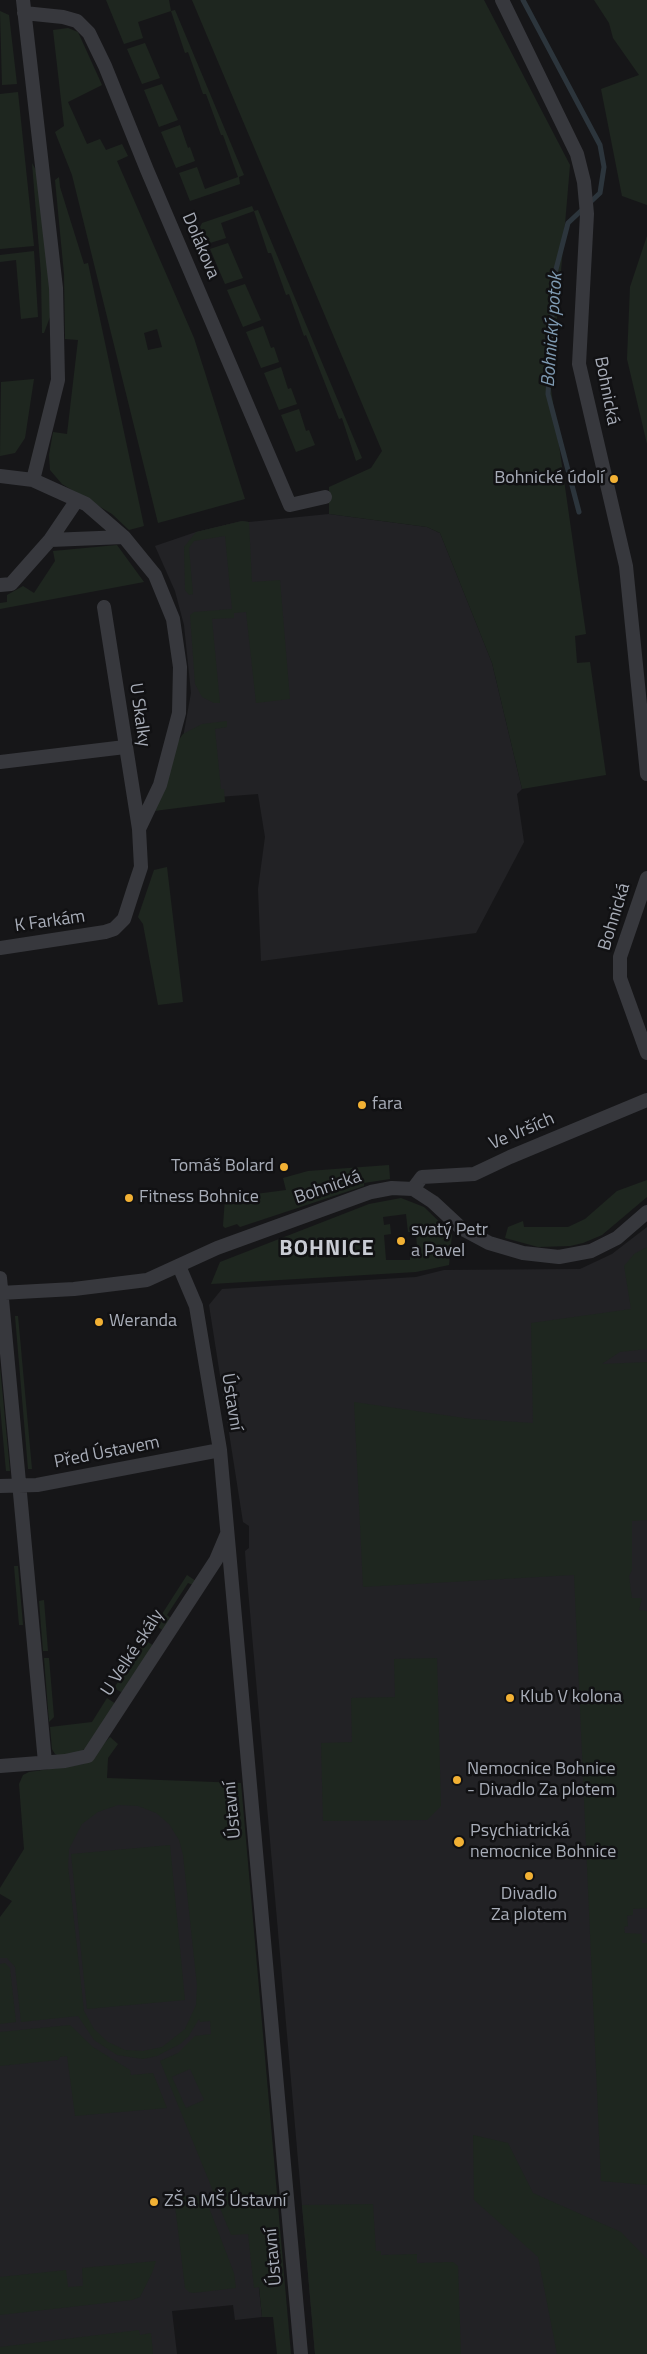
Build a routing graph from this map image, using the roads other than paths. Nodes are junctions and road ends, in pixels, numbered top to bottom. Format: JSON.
{"nodes":[{"id":1,"x":502,"y":0,"type":"edge"},
{"id":2,"x":24,"y":7,"type":"edge"},
{"id":3,"x":0,"y":476,"type":"edge"},
{"id":4,"x":33,"y":480,"type":"junction"},
{"id":5,"x":325,"y":497,"type":"dead end"},
{"id":6,"x":76,"y":500,"type":"junction"},
{"id":7,"x":124,"y":537,"type":"junction"},
{"id":8,"x":50,"y":540,"type":"junction"},
{"id":9,"x":0,"y":585,"type":"edge"},
{"id":10,"x":104,"y":607,"type":"dead end"},
{"id":11,"x":125,"y":746,"type":"junction"},
{"id":12,"x":0,"y":762,"type":"edge"},
{"id":13,"x":647,"y":774,"type":"edge"},
{"id":14,"x":139,"y":829,"type":"junction"},
{"id":15,"x":647,"y":878,"type":"edge"},
{"id":16,"x":105,"y":932,"type":"joint"},
{"id":17,"x":0,"y":948,"type":"edge"},
{"id":18,"x":647,"y":1053,"type":"edge"},
{"id":19,"x":647,"y":1100,"type":"edge"},
{"id":20,"x":414,"y":1189,"type":"junction"},
{"id":21,"x":647,"y":1212,"type":"edge"},
{"id":22,"x":179,"y":1266,"type":"junction"},
{"id":23,"x":0,"y":1278,"type":"edge"},
{"id":24,"x":1,"y":1293,"type":"edge"},
{"id":25,"x":220,"y":1450,"type":"junction"},
{"id":26,"x":0,"y":1486,"type":"edge"},
{"id":27,"x":19,"y":1486,"type":"junction"},
{"id":28,"x":228,"y":1531,"type":"junction"},
{"id":29,"x":45,"y":1762,"type":"junction"},
{"id":30,"x":4,"y":1766,"type":"edge"},
{"id":31,"x":301,"y":2354,"type":"edge"}],
"edges":[{"from":1,"to":13,"type":"street","name":"Bohnická"},
{"from":2,"to":4,"type":"street","name":"Dolákova"},
{"from":2,"to":5,"type":"street","name":"Dolákova"},
{"from":3,"to":4,"type":"street","name":"U Skalky"},
{"from":4,"to":6,"type":"street","name":"U Skalky"},
{"from":6,"to":7,"type":"street","name":"U Skalky"},
{"from":6,"to":8,"type":"street"},
{"from":7,"to":8,"type":"street"},
{"from":7,"to":14,"type":"street","name":"U Skalky"},
{"from":8,"to":9,"type":"street"},
{"from":10,"to":11,"type":"street","name":"U Skalky"},
{"from":11,"to":12,"type":"street"},
{"from":11,"to":14,"type":"street","name":"U Skalky"},
{"from":14,"to":16,"type":"street","name":"U Skalky"},
{"from":15,"to":18,"type":"street","name":"Bohnická"},
{"from":16,"to":17,"type":"street","name":"K Farkám"},
{"from":19,"to":20,"type":"street","name":"Ve Vrších"},
{"from":20,"to":21,"type":"street"},
{"from":20,"to":22,"type":"street","name":"Bohnická"},
{"from":22,"to":24,"type":"street","name":"Bohnická"},
{"from":22,"to":25,"type":"street","name":"Ústavní"},
{"from":23,"to":24,"type":"street"},
{"from":24,"to":27,"type":"street"},
{"from":25,"to":27,"type":"street","name":"Před Ústavem"},
{"from":25,"to":28,"type":"street","name":"Ústavní"},
{"from":26,"to":27,"type":"street","name":"Před Ústavem"},
{"from":27,"to":29,"type":"street"},
{"from":28,"to":29,"type":"street","name":"U Velké skály"},
{"from":28,"to":31,"type":"street","name":"Ústavní"},
{"from":29,"to":30,"type":"street","name":"U Velké skály"}]}
